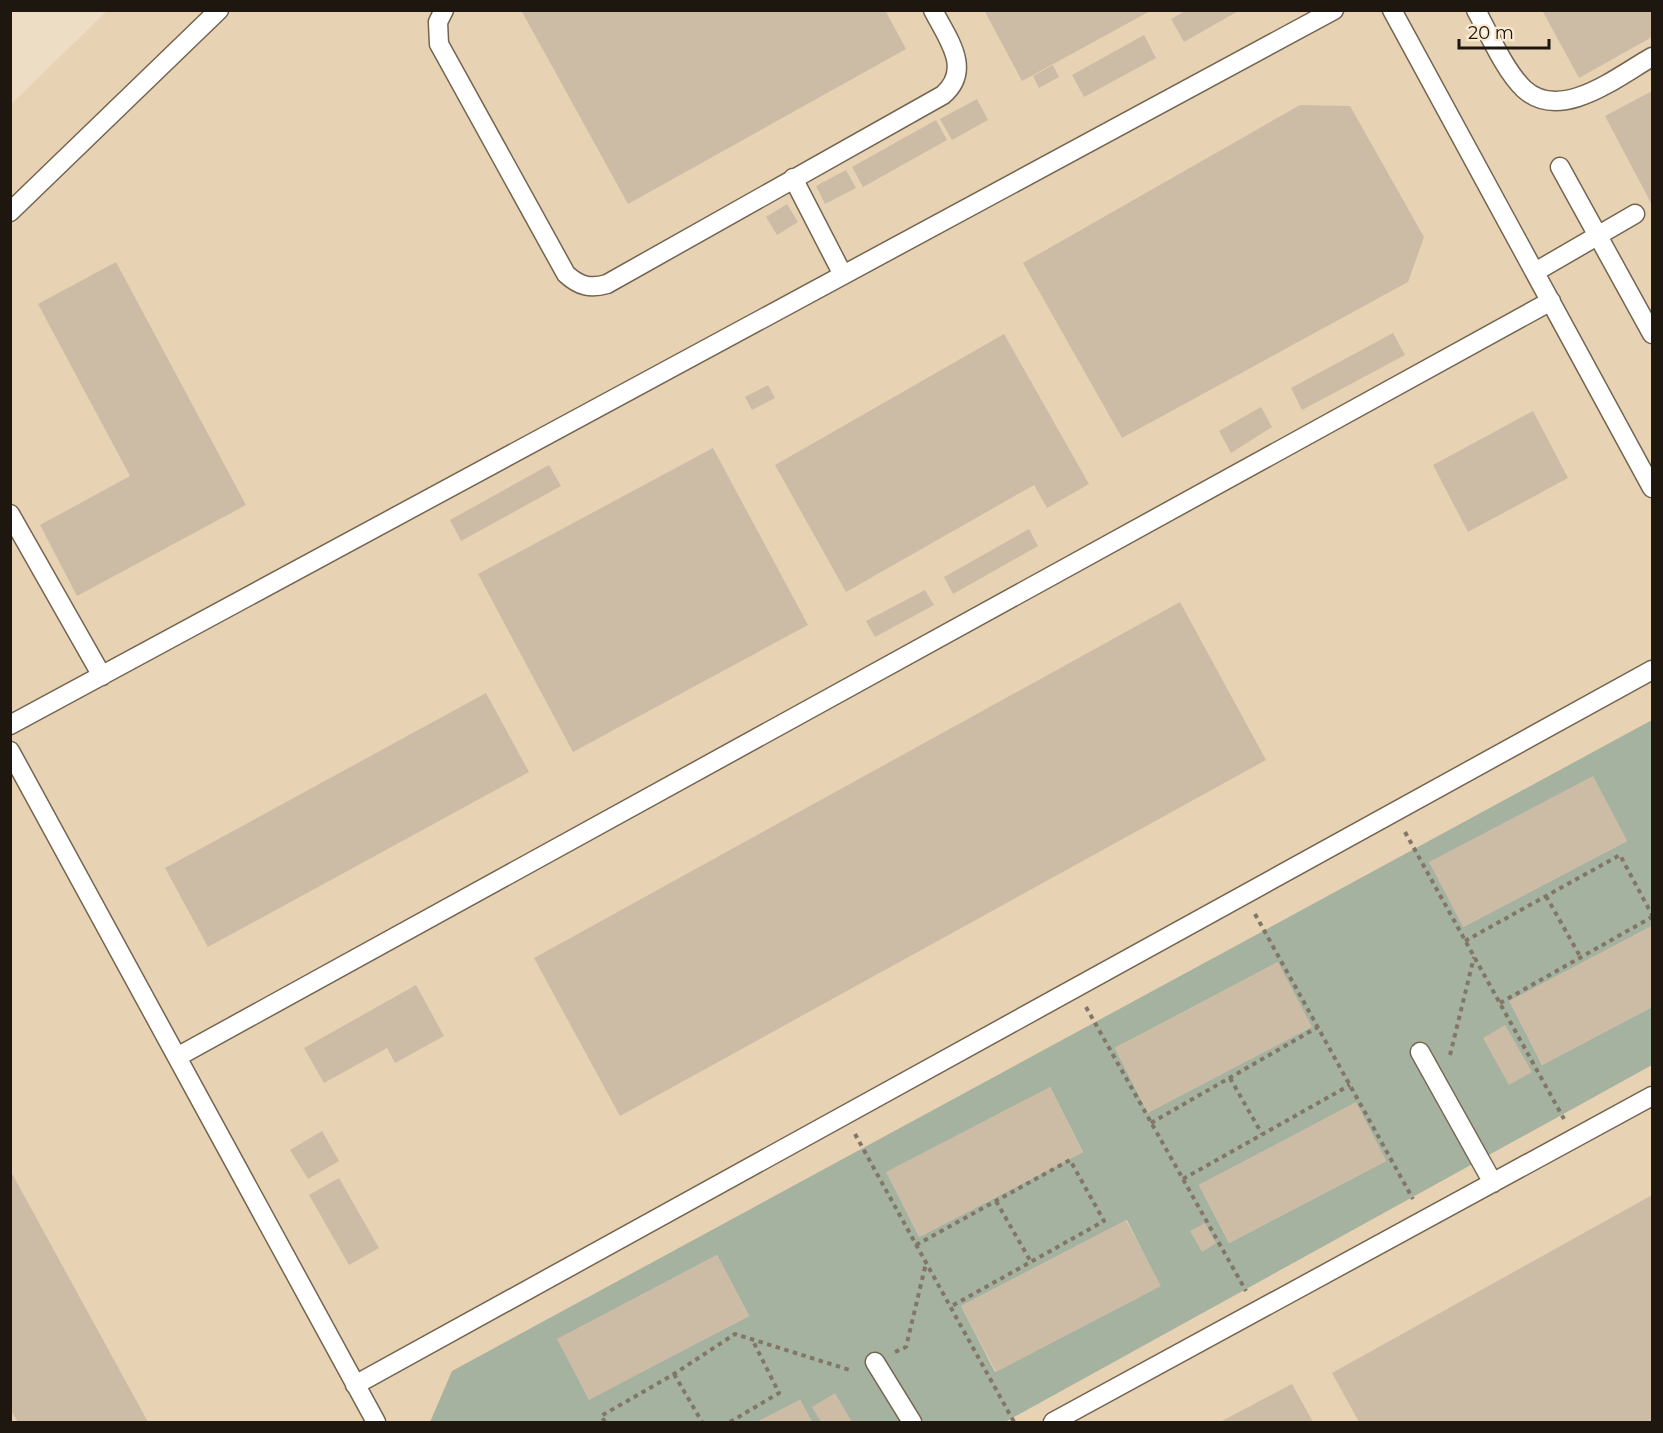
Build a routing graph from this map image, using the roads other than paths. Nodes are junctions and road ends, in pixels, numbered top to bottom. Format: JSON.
{"nodes":[{"id":1,"x":219,"y":10,"type":"edge"},
{"id":2,"x":444,"y":10,"type":"edge"},
{"id":3,"x":933,"y":10,"type":"edge"},
{"id":4,"x":1334,"y":10,"type":"edge"},
{"id":5,"x":1392,"y":10,"type":"edge"},
{"id":6,"x":1476,"y":10,"type":"edge"},
{"id":7,"x":1653,"y":57,"type":"edge"},
{"id":8,"x":1560,"y":167,"type":"dead end"},
{"id":9,"x":793,"y":178,"type":"junction"},
{"id":10,"x":10,"y":212,"type":"edge"},
{"id":11,"x":1635,"y":214,"type":"dead end"},
{"id":12,"x":1598,"y":236,"type":"junction"},
{"id":13,"x":1535,"y":272,"type":"junction"},
{"id":14,"x":843,"y":275,"type":"junction"},
{"id":15,"x":1551,"y":301,"type":"junction"},
{"id":16,"x":1653,"y":334,"type":"edge"},
{"id":17,"x":1653,"y":488,"type":"edge"},
{"id":18,"x":10,"y":514,"type":"edge"},
{"id":19,"x":1653,"y":670,"type":"edge"},
{"id":20,"x":102,"y":676,"type":"junction"},
{"id":21,"x":10,"y":725,"type":"edge"},
{"id":22,"x":10,"y":751,"type":"edge"},
{"id":23,"x":1420,"y":1052,"type":"dead end"},
{"id":24,"x":177,"y":1057,"type":"junction"},
{"id":25,"x":1653,"y":1096,"type":"edge"},
{"id":26,"x":1493,"y":1183,"type":"junction"},
{"id":27,"x":875,"y":1362,"type":"road end"},
{"id":28,"x":355,"y":1385,"type":"junction"},
{"id":29,"x":376,"y":1422,"type":"edge"},
{"id":30,"x":912,"y":1422,"type":"edge"},
{"id":31,"x":1053,"y":1422,"type":"edge"}],
"edges":[{"from":1,"to":10,"type":"lane"},
{"from":2,"to":9,"type":"lane"},
{"from":3,"to":9,"type":"lane"},
{"from":4,"to":14,"type":"lane"},
{"from":5,"to":13,"type":"lane"},
{"from":6,"to":7,"type":"lane"},
{"from":8,"to":12,"type":"lane"},
{"from":9,"to":14,"type":"lane"},
{"from":11,"to":12,"type":"lane"},
{"from":12,"to":13,"type":"lane"},
{"from":12,"to":16,"type":"lane"},
{"from":13,"to":15,"type":"lane"},
{"from":14,"to":20,"type":"lane"},
{"from":15,"to":17,"type":"lane"},
{"from":15,"to":24,"type":"lane"},
{"from":18,"to":20,"type":"lane"},
{"from":19,"to":28,"type":"lane"},
{"from":20,"to":21,"type":"lane"},
{"from":22,"to":24,"type":"lane"},
{"from":23,"to":26,"type":"lane"},
{"from":24,"to":28,"type":"lane"},
{"from":25,"to":26,"type":"lane"},
{"from":26,"to":31,"type":"lane"},
{"from":27,"to":30,"type":"lane"},
{"from":28,"to":29,"type":"lane"}]}
